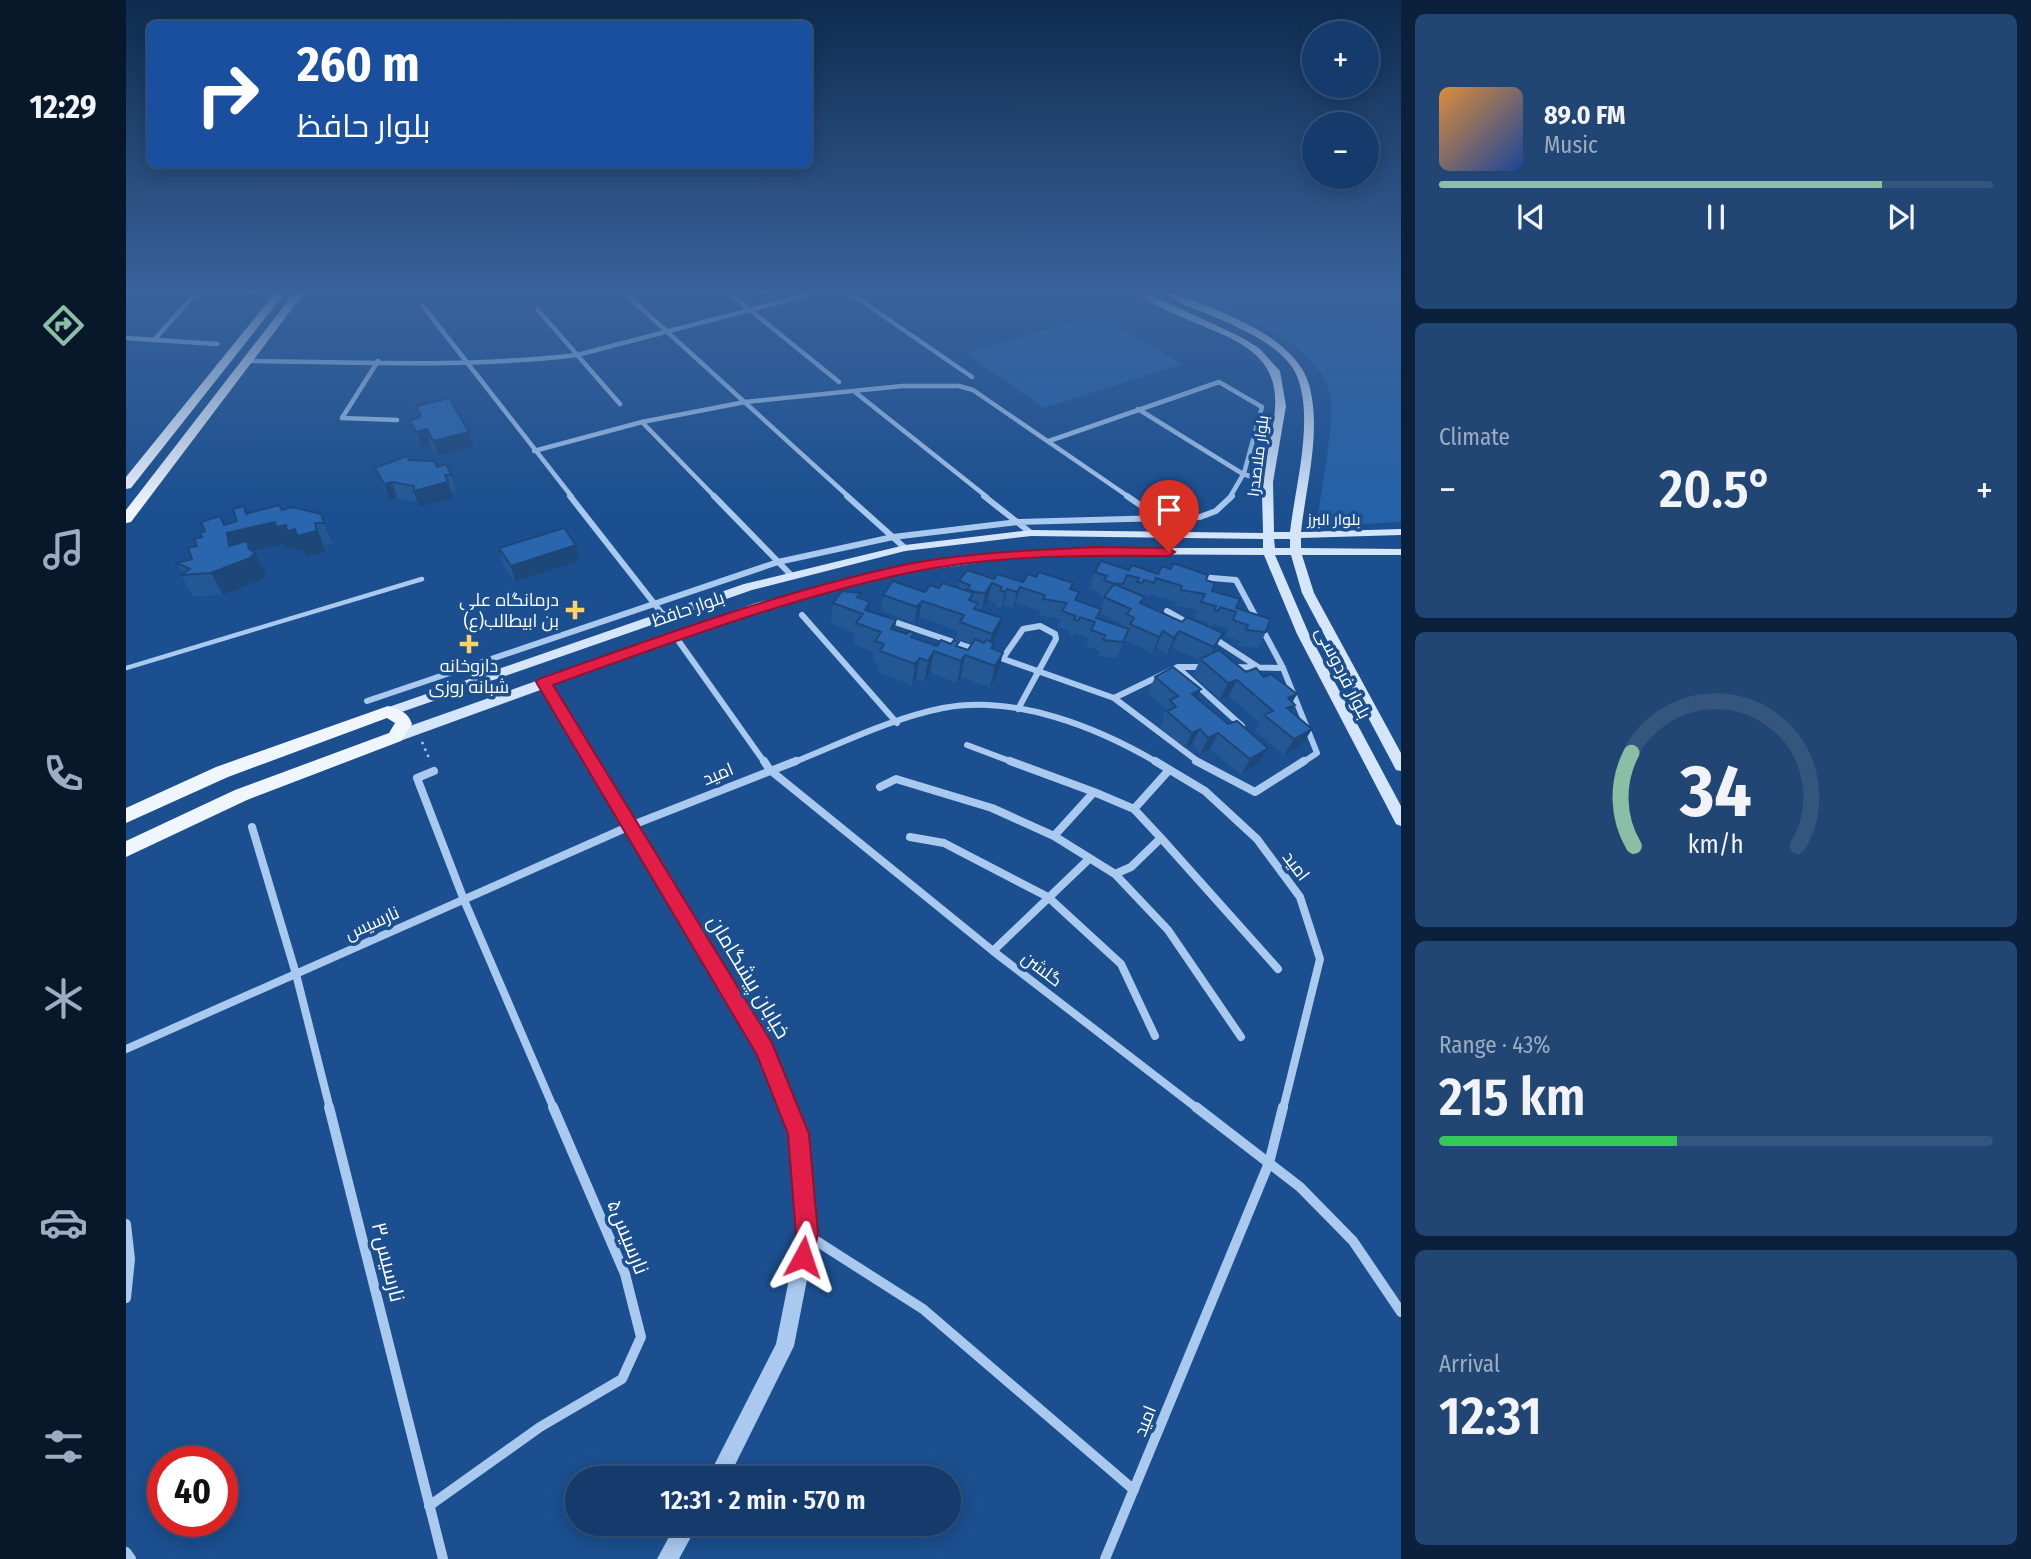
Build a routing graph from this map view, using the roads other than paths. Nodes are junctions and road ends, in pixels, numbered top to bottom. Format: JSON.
{"nodes":[{"id":1,"x":222,"y":366,"type":"edge"},
{"id":2,"x":242,"y":366,"type":"edge"},
{"id":3,"x":375,"y":366,"type":"edge"},
{"id":4,"x":471,"y":366,"type":"edge"},
{"id":5,"x":587,"y":366,"type":"edge"},
{"id":6,"x":705,"y":366,"type":"edge"},
{"id":7,"x":819,"y":366,"type":"edge"},
{"id":8,"x":956,"y":366,"type":"edge"},
{"id":9,"x":1270,"y":366,"type":"edge"},
{"id":10,"x":1294,"y":366,"type":"edge"},
{"id":11,"x":972,"y":377,"type":"dead end"},
{"id":12,"x":839,"y":382,"type":"dead end"},
{"id":13,"x":855,"y":392,"type":"junction"},
{"id":14,"x":745,"y":402,"type":"junction"},
{"id":15,"x":620,"y":404,"type":"dead end"},
{"id":16,"x":1138,"y":409,"type":"junction"},
{"id":17,"x":397,"y":420,"type":"dead end"},
{"id":18,"x":642,"y":422,"type":"junction"},
{"id":19,"x":1049,"y":441,"type":"junction"},
{"id":20,"x":534,"y":451,"type":"junction"},
{"id":21,"x":1243,"y":474,"type":"junction"},
{"id":22,"x":1268,"y":482,"type":"junction"},
{"id":23,"x":126,"y":485,"type":"edge"},
{"id":24,"x":1159,"y":518,"type":"junction"},
{"id":25,"x":126,"y":519,"type":"edge"},
{"id":26,"x":1018,"y":522,"type":"junction"},
{"id":27,"x":1401,"y":532,"type":"edge"},
{"id":28,"x":1031,"y":533,"type":"junction"},
{"id":29,"x":1175,"y":534,"type":"junction"},
{"id":30,"x":1295,"y":535,"type":"junction"},
{"id":31,"x":1267,"y":536,"type":"junction"},
{"id":32,"x":893,"y":537,"type":"junction"},
{"id":33,"x":905,"y":548,"type":"junction"},
{"id":34,"x":1401,"y":552,"type":"edge"},
{"id":35,"x":1269,"y":553,"type":"junction"},
{"id":36,"x":1296,"y":553,"type":"junction"},
{"id":37,"x":778,"y":562,"type":"junction"},
{"id":38,"x":791,"y":575,"type":"junction"},
{"id":39,"x":1195,"y":577,"type":"edge"},
{"id":40,"x":422,"y":579,"type":"dead end"},
{"id":41,"x":653,"y":602,"type":"junction"},
{"id":42,"x":1167,"y":611,"type":"dead end"},
{"id":43,"x":802,"y":615,"type":"dead end"},
{"id":44,"x":664,"y":616,"type":"junction"},
{"id":45,"x":885,"y":618,"type":"edge"},
{"id":46,"x":675,"y":636,"type":"junction"},
{"id":47,"x":520,"y":648,"type":"junction"},
{"id":48,"x":1003,"y":658,"type":"junction"},
{"id":49,"x":527,"y":664,"type":"junction"},
{"id":50,"x":1178,"y":667,"type":"junction"},
{"id":51,"x":1259,"y":667,"type":"junction"},
{"id":52,"x":126,"y":668,"type":"edge"},
{"id":53,"x":1283,"y":668,"type":"junction"},
{"id":54,"x":1038,"y":669,"type":"junction"},
{"id":55,"x":544,"y":682,"type":"junction"},
{"id":56,"x":430,"y":697,"type":"junction"},
{"id":57,"x":1114,"y":698,"type":"junction"},
{"id":58,"x":368,"y":701,"type":"dead end"},
{"id":59,"x":1018,"y":709,"type":"junction"},
{"id":60,"x":388,"y":712,"type":"junction"},
{"id":61,"x":440,"y":721,"type":"junction"},
{"id":62,"x":897,"y":723,"type":"junction"},
{"id":63,"x":1246,"y":729,"type":"edge"},
{"id":64,"x":395,"y":737,"type":"junction"},
{"id":65,"x":967,"y":745,"type":"dead end"},
{"id":66,"x":1401,"y":766,"type":"edge"},
{"id":67,"x":1169,"y":769,"type":"junction"},
{"id":68,"x":770,"y":770,"type":"junction"},
{"id":69,"x":434,"y":771,"type":"road end"},
{"id":70,"x":880,"y":787,"type":"dead end"},
{"id":71,"x":1094,"y":792,"type":"junction"},
{"id":72,"x":1134,"y":809,"type":"junction"},
{"id":73,"x":126,"y":816,"type":"edge"},
{"id":74,"x":1401,"y":820,"type":"edge"},
{"id":75,"x":630,"y":826,"type":"junction"},
{"id":76,"x":252,"y":827,"type":"dead end"},
{"id":77,"x":1054,"y":836,"type":"junction"},
{"id":78,"x":909,"y":837,"type":"dead end"},
{"id":79,"x":1161,"y":838,"type":"junction"},
{"id":80,"x":126,"y":849,"type":"edge"},
{"id":81,"x":1089,"y":859,"type":"junction"},
{"id":82,"x":1115,"y":874,"type":"junction"},
{"id":83,"x":1048,"y":897,"type":"junction"},
{"id":84,"x":464,"y":900,"type":"junction"},
{"id":85,"x":993,"y":951,"type":"junction"},
{"id":86,"x":1278,"y":969,"type":"dead end"},
{"id":87,"x":296,"y":974,"type":"junction"},
{"id":88,"x":1155,"y":1036,"type":"dead end"},
{"id":89,"x":1241,"y":1037,"type":"dead end"},
{"id":90,"x":126,"y":1049,"type":"edge"},
{"id":91,"x":1269,"y":1163,"type":"junction"},
{"id":92,"x":126,"y":1224,"type":"edge"},
{"id":93,"x":807,"y":1234,"type":"junction"},
{"id":94,"x":126,"y":1298,"type":"edge"},
{"id":95,"x":1401,"y":1312,"type":"edge"},
{"id":96,"x":724,"y":1466,"type":"edge"},
{"id":97,"x":1134,"y":1490,"type":"junction"},
{"id":98,"x":429,"y":1506,"type":"junction"},
{"id":99,"x":681,"y":1536,"type":"edge"},
{"id":100,"x":126,"y":1552,"type":"edge"},
{"id":101,"x":131,"y":1559,"type":"edge"},
{"id":102,"x":443,"y":1559,"type":"edge"},
{"id":103,"x":667,"y":1559,"type":"edge"},
{"id":104,"x":1105,"y":1559,"type":"edge"}],
"edges":[{"from":1,"to":23,"type":"main road"},
{"from":2,"to":25,"type":"main road"},
{"from":3,"to":17,"type":"street"},
{"from":4,"to":20,"type":"street"},
{"from":5,"to":15,"type":"street"},
{"from":6,"to":14,"type":"street"},
{"from":7,"to":12,"type":"street"},
{"from":8,"to":11,"type":"street"},
{"from":9,"to":22,"type":"main road","name":"بلوار ملاصدرا"},
{"from":10,"to":30,"type":"main road"},
{"from":13,"to":14,"type":"street"},
{"from":13,"to":19,"type":"street"},
{"from":13,"to":26,"type":"street"},
{"from":14,"to":18,"type":"street"},
{"from":14,"to":32,"type":"street"},
{"from":16,"to":19,"type":"street"},
{"from":16,"to":21,"type":"street"},
{"from":16,"to":21,"type":"street"},
{"from":18,"to":20,"type":"street"},
{"from":18,"to":37,"type":"street"},
{"from":19,"to":24,"type":"street"},
{"from":20,"to":41,"type":"street"},
{"from":21,"to":22,"type":"street"},
{"from":21,"to":24,"type":"street"},
{"from":22,"to":31,"type":"main road","name":"بلوار ملاصدرا"},
{"from":24,"to":26,"type":"street"},
{"from":24,"to":29,"type":"street"},
{"from":26,"to":28,"type":"street"},
{"from":26,"to":32,"type":"street"},
{"from":27,"to":30,"type":"main road","name":"بلوار البرز"},
{"from":28,"to":29,"type":"main road","name":"بلوار حافظ"},
{"from":28,"to":33,"type":"main road","name":"بلوار حافظ"},
{"from":29,"to":31,"type":"main road","name":"بلوار حافظ"},
{"from":30,"to":31,"type":"main road","name":"بلوار البرز"},
{"from":30,"to":36,"type":"main road","name":"بلوار فردوسی"},
{"from":31,"to":35,"type":"main road","name":"بلوار فردوسی"},
{"from":32,"to":33,"type":"street"},
{"from":32,"to":37,"type":"street"},
{"from":33,"to":38,"type":"main road","name":"بلوار حافظ"},
{"from":34,"to":36,"type":"main road","name":"بلوار البرز"},
{"from":35,"to":36,"type":"main road","name":"بلوار حافظ"},
{"from":35,"to":46,"type":"main road","name":"بلوار حافظ"},
{"from":35,"to":74,"type":"main road","name":"بلوار فردوسی"},
{"from":36,"to":66,"type":"main road","name":"بلوار فردوسی"},
{"from":37,"to":38,"type":"street"},
{"from":37,"to":41,"type":"street"},
{"from":38,"to":44,"type":"main road","name":"بلوار حافظ"},
{"from":39,"to":53,"type":"street"},
{"from":40,"to":52,"type":"lane"},
{"from":41,"to":44,"type":"street"},
{"from":41,"to":47,"type":"street"},
{"from":42,"to":51,"type":"street"},
{"from":43,"to":62,"type":"street"},
{"from":44,"to":49,"type":"main road","name":"بلوار حافظ"},
{"from":45,"to":48,"type":"street"},
{"from":46,"to":55,"type":"main road","name":"بلوار حافظ"},
{"from":46,"to":68,"type":"street","name":"گلشن"},
{"from":47,"to":49,"type":"street"},
{"from":47,"to":58,"type":"street"},
{"from":48,"to":54,"type":"street"},
{"from":48,"to":54,"type":"street"},
{"from":49,"to":56,"type":"main road","name":"بلوار حافظ"},
{"from":50,"to":51,"type":"street"},
{"from":50,"to":57,"type":"street"},
{"from":50,"to":63,"type":"street"},
{"from":51,"to":53,"type":"street"},
{"from":53,"to":57,"type":"street"},
{"from":54,"to":57,"type":"street"},
{"from":54,"to":59,"type":"street"},
{"from":55,"to":61,"type":"main road","name":"بلوار حافظ"},
{"from":55,"to":75,"type":"street","name":"خیابان پیشگامان"},
{"from":56,"to":60,"type":"main road","name":"بلوار حافظ"},
{"from":56,"to":61,"type":"main road"},
{"from":59,"to":62,"type":"street","name":"امید"},
{"from":59,"to":67,"type":"street","name":"امید"},
{"from":60,"to":64,"type":"main road"},
{"from":60,"to":73,"type":"main road","name":"بلوار حافظ"},
{"from":61,"to":64,"type":"main road","name":"بلوار حافظ"},
{"from":62,"to":68,"type":"street","name":"امید"},
{"from":64,"to":80,"type":"main road","name":"بلوار حافظ"},
{"from":65,"to":71,"type":"street"},
{"from":67,"to":72,"type":"street"},
{"from":67,"to":91,"type":"street","name":"امید"},
{"from":68,"to":75,"type":"street","name":"امید"},
{"from":68,"to":85,"type":"street","name":"گلشن"},
{"from":69,"to":84,"type":"street","name":"نارسیس۵"},
{"from":70,"to":77,"type":"street"},
{"from":71,"to":72,"type":"street"},
{"from":71,"to":77,"type":"street"},
{"from":72,"to":79,"type":"street"},
{"from":75,"to":84,"type":"street","name":"نارسیس"},
{"from":75,"to":93,"type":"street","name":"خیابان پیشگامان"},
{"from":76,"to":87,"type":"street","name":"نارسیس۳"},
{"from":77,"to":81,"type":"street"},
{"from":78,"to":83,"type":"street"},
{"from":79,"to":82,"type":"street"},
{"from":79,"to":86,"type":"street"},
{"from":81,"to":82,"type":"street"},
{"from":81,"to":83,"type":"street"},
{"from":82,"to":89,"type":"street"},
{"from":83,"to":85,"type":"street"},
{"from":83,"to":88,"type":"street"},
{"from":84,"to":87,"type":"street","name":"نارسیس"},
{"from":84,"to":98,"type":"street","name":"نارسیس۵"},
{"from":85,"to":91,"type":"street","name":"گلشن"},
{"from":87,"to":90,"type":"street","name":"نارسیس"},
{"from":87,"to":98,"type":"street","name":"نارسیس۳"},
{"from":91,"to":95,"type":"street","name":"گلشن"},
{"from":91,"to":97,"type":"street","name":"امید"},
{"from":92,"to":94,"type":"street"},
{"from":93,"to":96,"type":"street","name":"خیابان پیشگامان"},
{"from":93,"to":97,"type":"street"},
{"from":97,"to":104,"type":"street","name":"امید"},
{"from":98,"to":102,"type":"street","name":"نارسیس۳"},
{"from":99,"to":103,"type":"street"},
{"from":100,"to":101,"type":"street"}]}
